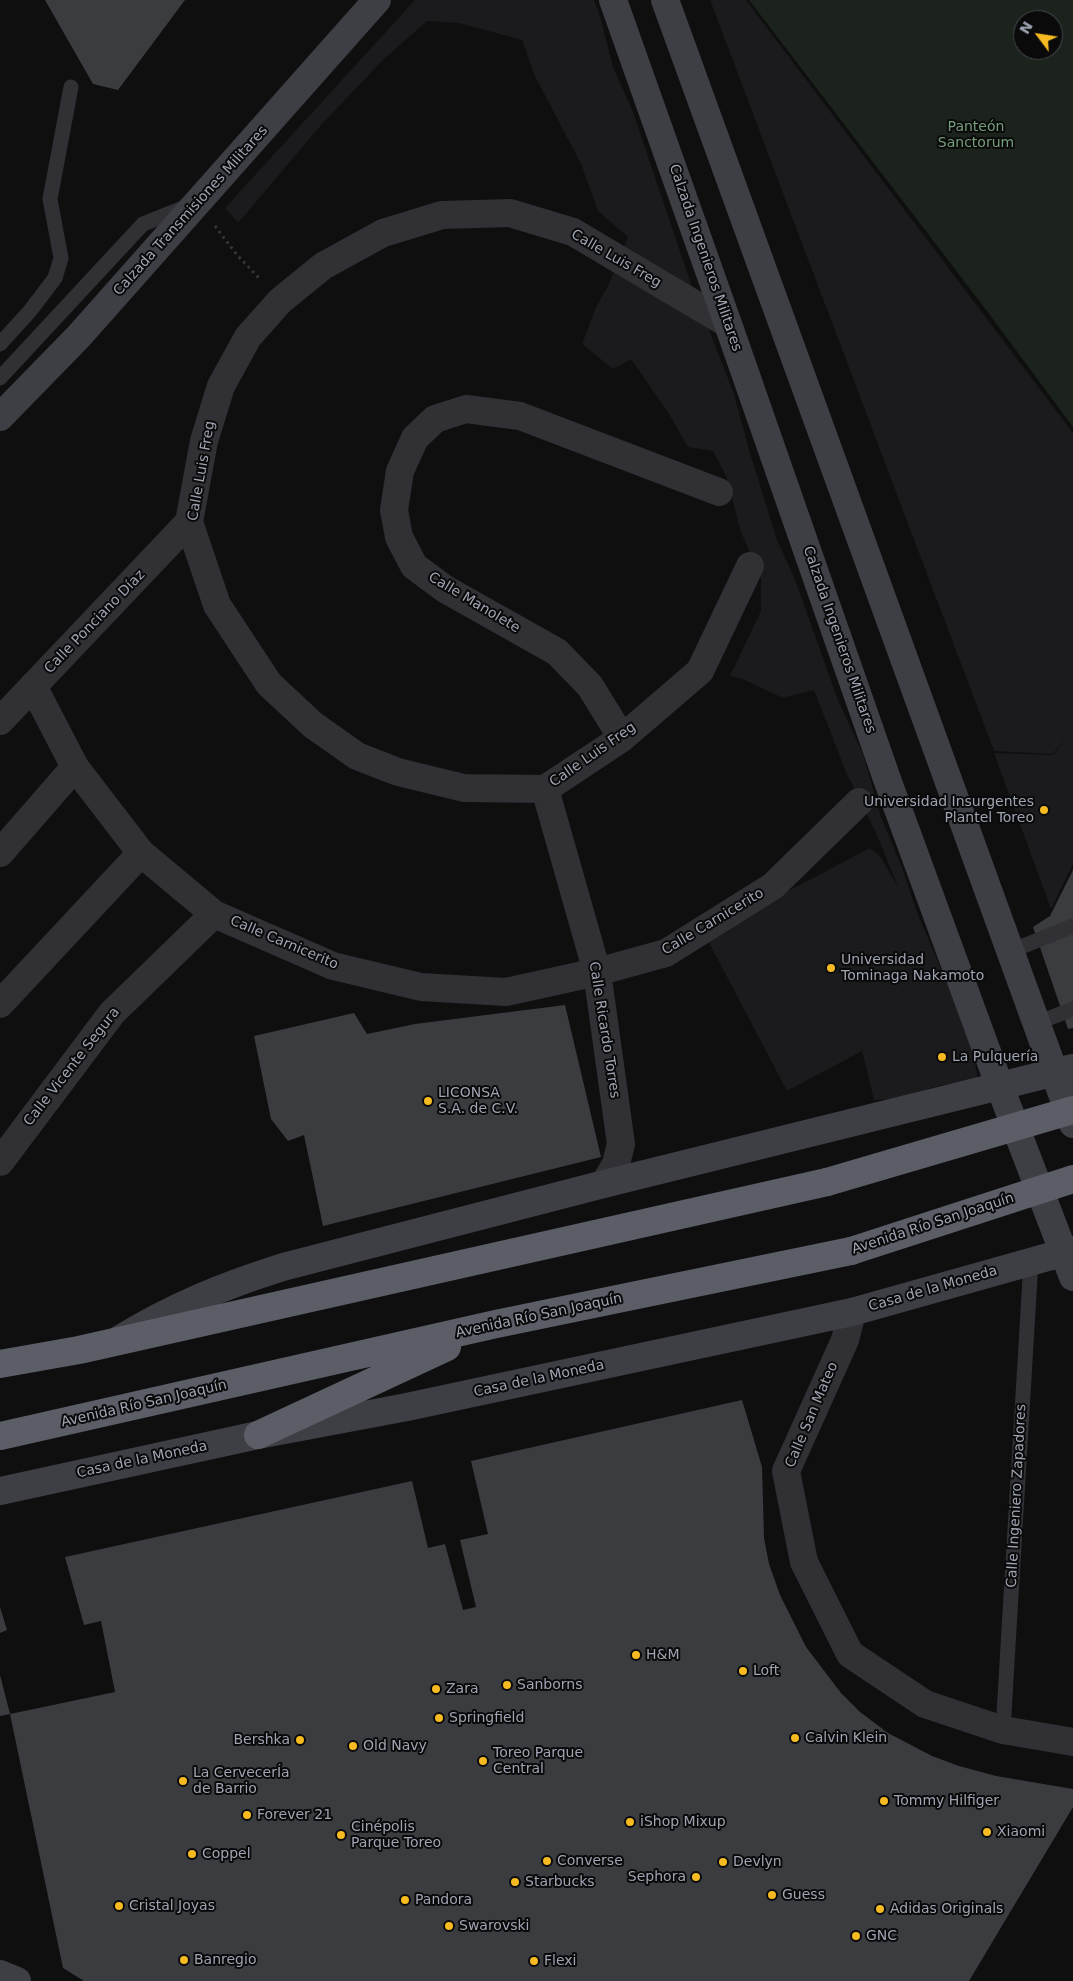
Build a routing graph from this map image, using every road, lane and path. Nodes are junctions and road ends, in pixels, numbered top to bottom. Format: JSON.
{"nodes":[{"id":1,"x":377,"y":0,"type":"edge"},
{"id":2,"x":613,"y":0,"type":"edge"},
{"id":3,"x":665,"y":0,"type":"edge"},
{"id":4,"x":71,"y":87,"type":"dead end"},
{"id":5,"x":199,"y":202,"type":"junction"},
{"id":6,"x":280,"y":301,"type":"junction"},
{"id":7,"x":728,"y":324,"type":"junction"},
{"id":8,"x":0,"y":344,"type":"edge"},
{"id":9,"x":0,"y":378,"type":"edge"},
{"id":10,"x":0,"y":417,"type":"edge"},
{"id":11,"x":718,"y":492,"type":"dead end"},
{"id":12,"x":190,"y":522,"type":"junction"},
{"id":13,"x":750,"y":566,"type":"dead end"},
{"id":14,"x":33,"y":686,"type":"junction"},
{"id":15,"x":0,"y":721,"type":"edge"},
{"id":16,"x":622,"y":738,"type":"junction"},
{"id":17,"x":75,"y":767,"type":"junction"},
{"id":18,"x":544,"y":789,"type":"junction"},
{"id":19,"x":859,"y":802,"type":"dead end"},
{"id":20,"x":0,"y":853,"type":"edge"},
{"id":21,"x":141,"y":853,"type":"junction"},
{"id":22,"x":214,"y":914,"type":"junction"},
{"id":23,"x":1073,"y":926,"type":"edge"},
{"id":24,"x":1011,"y":952,"type":"junction"},
{"id":25,"x":597,"y":972,"type":"junction"},
{"id":26,"x":0,"y":1004,"type":"edge"},
{"id":27,"x":1073,"y":1009,"type":"edge"},
{"id":28,"x":1037,"y":1023,"type":"junction"},
{"id":29,"x":1064,"y":1071,"type":"edge"},
{"id":30,"x":1000,"y":1087,"type":"junction"},
{"id":31,"x":1073,"y":1110,"type":"edge"},
{"id":32,"x":1073,"y":1124,"type":"edge"},
{"id":33,"x":0,"y":1162,"type":"edge"},
{"id":34,"x":1073,"y":1179,"type":"edge"},
{"id":35,"x":604,"y":1184,"type":"junction"},
{"id":36,"x":1070,"y":1260,"type":"edge"},
{"id":37,"x":1032,"y":1261,"type":"junction"},
{"id":38,"x":852,"y":1312,"type":"junction"},
{"id":39,"x":496,"y":1324,"type":"junction"},
{"id":40,"x":114,"y":1342,"type":"junction"},
{"id":41,"x":47,"y":1356,"type":"junction"},
{"id":42,"x":0,"y":1364,"type":"edge"},
{"id":43,"x":0,"y":1382,"type":"edge"},
{"id":44,"x":258,"y":1435,"type":"junction"},
{"id":45,"x":0,"y":1436,"type":"edge"},
{"id":46,"x":0,"y":1491,"type":"edge"},
{"id":47,"x":1003,"y":1730,"type":"junction"},
{"id":48,"x":1073,"y":1742,"type":"edge"},
{"id":49,"x":0,"y":1974,"type":"edge"},
{"id":50,"x":17,"y":1981,"type":"edge"}],
"edges":[{"from":1,"to":5,"type":"main road","name":"Calzada Transmisiones Militares"},
{"from":2,"to":7,"type":"main road","name":"Calzada Ingenieros Militares"},
{"from":3,"to":24,"type":"main road"},
{"from":4,"to":8,"type":"lane"},
{"from":5,"to":6,"type":"path"},
{"from":5,"to":9,"type":"lane"},
{"from":5,"to":10,"type":"main road","name":"Calzada Transmisiones Militares"},
{"from":6,"to":7,"type":"street","name":"Calle Luis Freg"},
{"from":6,"to":12,"type":"street","name":"Calle Luis Freg"},
{"from":7,"to":30,"type":"main road","name":"Calzada Ingenieros Militares"},
{"from":11,"to":16,"type":"street","name":"Calle Manolete"},
{"from":12,"to":14,"type":"street","name":"Calle Ponciano Díaz"},
{"from":12,"to":18,"type":"street","name":"Calle Luis Freg"},
{"from":13,"to":16,"type":"street","name":"Calle Luis Freg"},
{"from":14,"to":15,"type":"street","name":"Calle Ponciano Díaz"},
{"from":14,"to":17,"type":"street","name":"Calle Carnicerito"},
{"from":16,"to":18,"type":"street","name":"Calle Luis Freg"},
{"from":17,"to":20,"type":"street"},
{"from":17,"to":21,"type":"street","name":"Calle Carnicerito"},
{"from":18,"to":25,"type":"street","name":"Calle Ricardo Torres"},
{"from":19,"to":25,"type":"street","name":"Calle Carnicerito"},
{"from":21,"to":22,"type":"street","name":"Calle Carnicerito"},
{"from":21,"to":26,"type":"street"},
{"from":22,"to":25,"type":"street","name":"Calle Carnicerito"},
{"from":22,"to":33,"type":"street","name":"Calle Vicente Segura"},
{"from":23,"to":24,"type":"lane"},
{"from":24,"to":28,"type":"main road"},
{"from":25,"to":35,"type":"street","name":"Calle Ricardo Torres"},
{"from":27,"to":28,"type":"lane"},
{"from":28,"to":29,"type":"main road"},
{"from":29,"to":30,"type":"main road"},
{"from":29,"to":32,"type":"main road"},
{"from":30,"to":35,"type":"main road"},
{"from":30,"to":36,"type":"main road","name":"Calzada Ingenieros Militares"},
{"from":31,"to":40,"type":"highway","bridge":true},
{"from":34,"to":39,"type":"highway","name":"Avenida Río San Joaquín","bridge":true},
{"from":35,"to":40,"type":"main road"},
{"from":36,"to":37,"type":"main road","name":"Casa de la Moneda"},
{"from":37,"to":38,"type":"main road","name":"Casa de la Moneda"},
{"from":37,"to":47,"type":"lane","name":"Calle Ingeniero Zapadores"},
{"from":38,"to":44,"type":"main road","name":"Casa de la Moneda"},
{"from":38,"to":47,"type":"street","name":"Calle San Mateo"},
{"from":39,"to":44,"type":"highway"},
{"from":39,"to":45,"type":"highway","name":"Avenida Río San Joaquín"},
{"from":40,"to":41,"type":"highway"},
{"from":41,"to":42,"type":"highway"},
{"from":41,"to":43,"type":"highway"},
{"from":44,"to":46,"type":"main road","name":"Casa de la Moneda"},
{"from":47,"to":48,"type":"street","name":"Calle San Mateo"},
{"from":49,"to":50,"type":"main road"}]}
